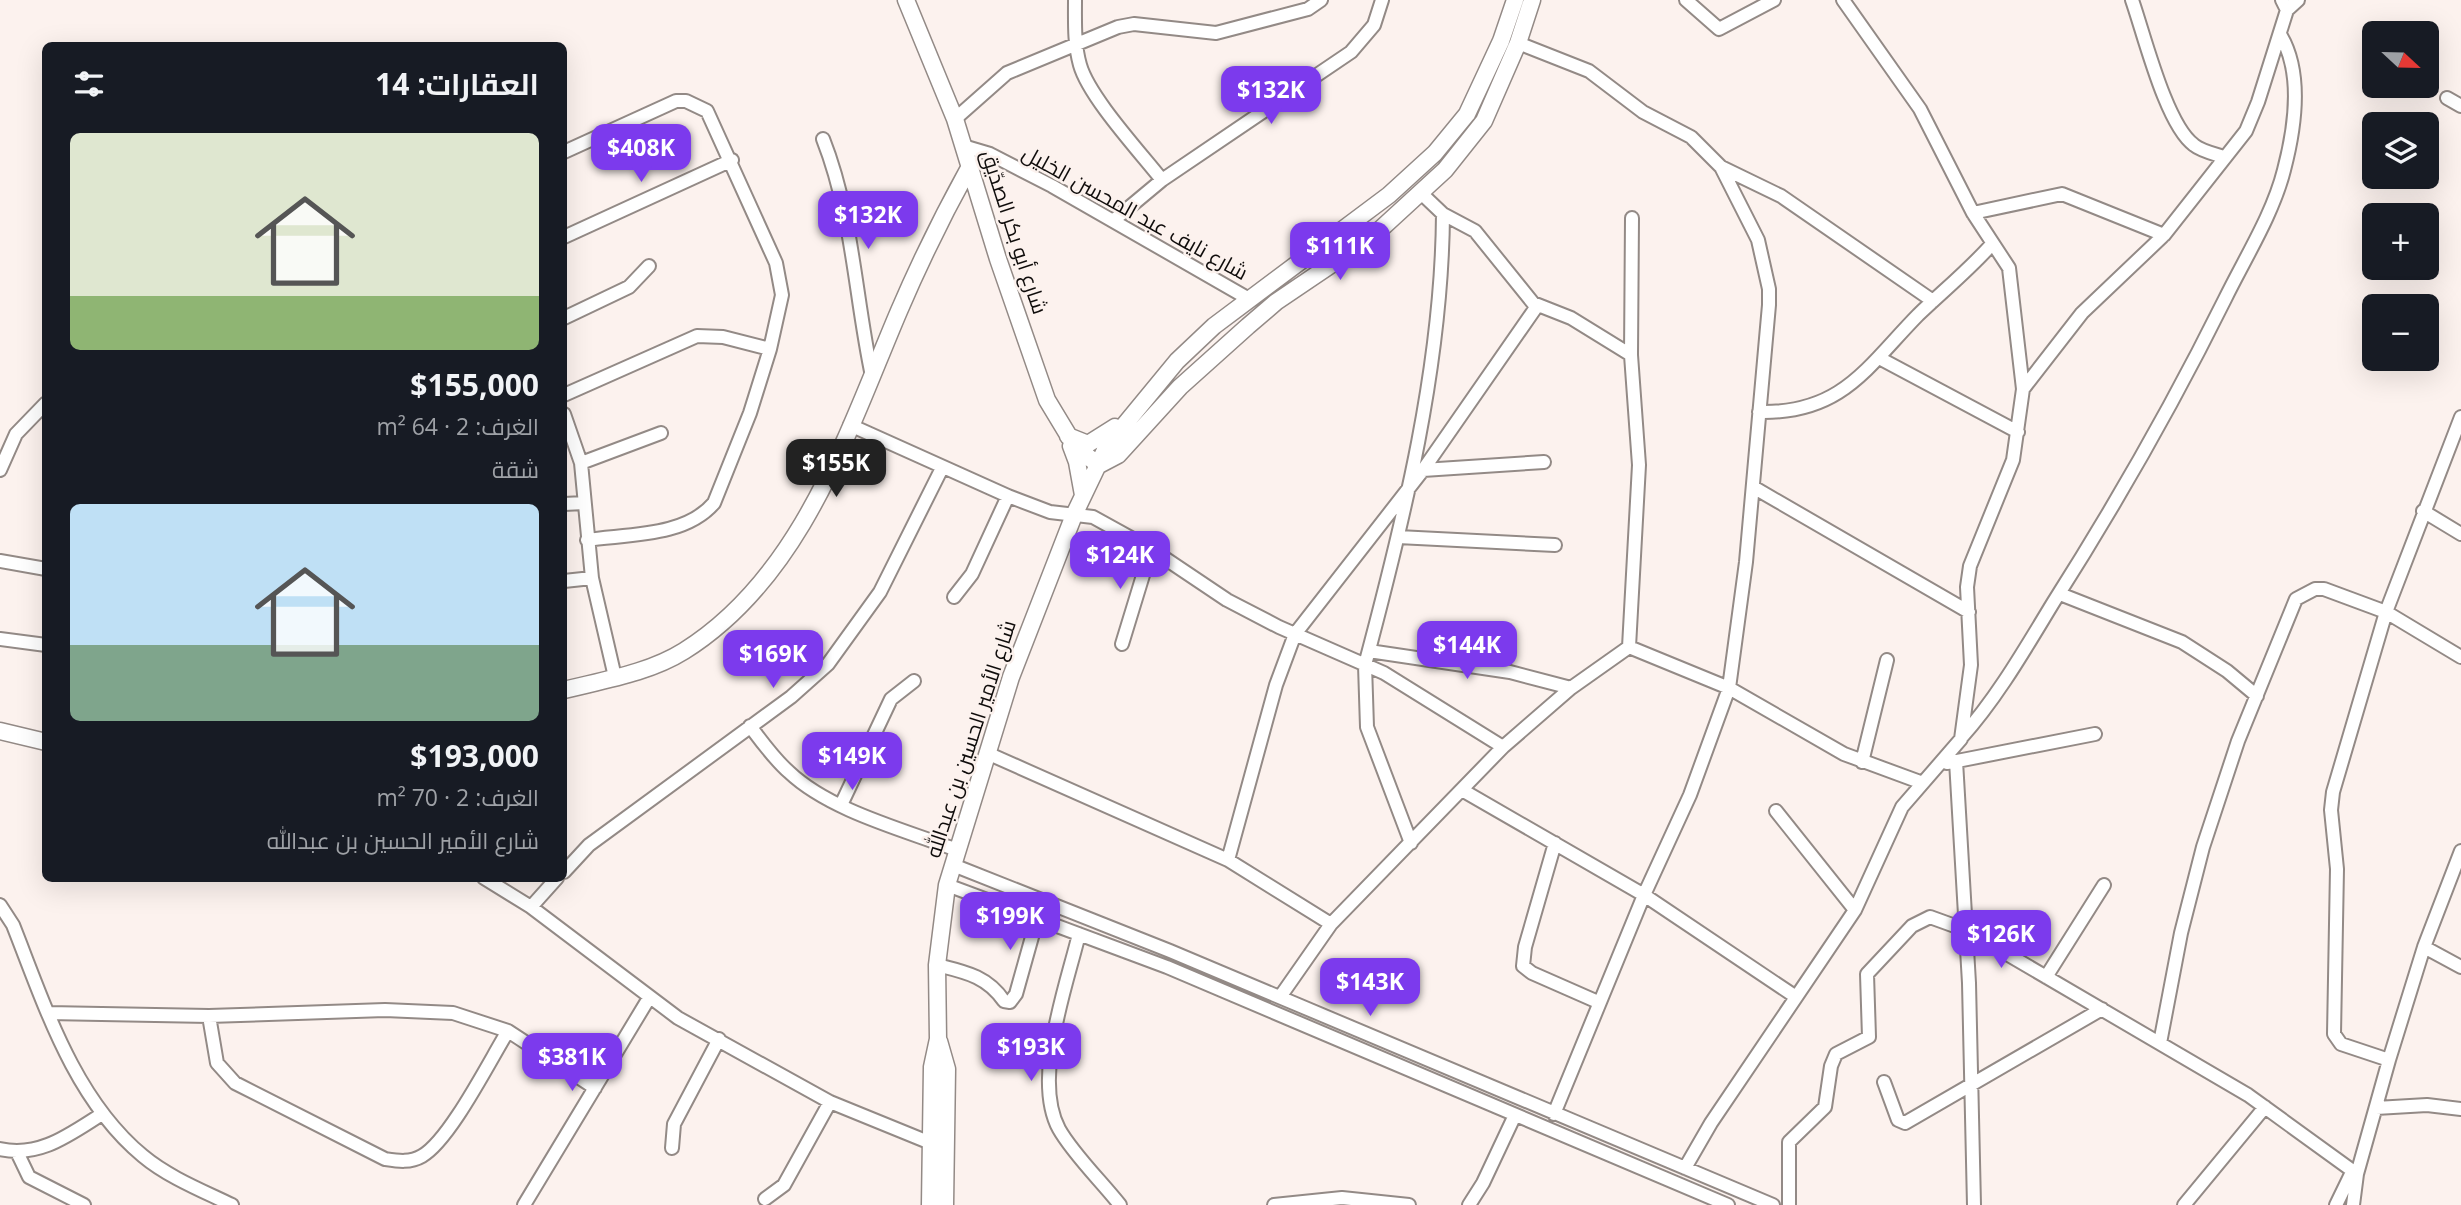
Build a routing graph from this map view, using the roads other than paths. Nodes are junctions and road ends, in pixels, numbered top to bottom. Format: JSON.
{"nodes":[{"id":1,"x":906,"y":0,"type":"edge"},
{"id":2,"x":1075,"y":0,"type":"edge"},
{"id":3,"x":1321,"y":0,"type":"edge"},
{"id":4,"x":1382,"y":0,"type":"edge"},
{"id":5,"x":1686,"y":0,"type":"edge"},
{"id":6,"x":1774,"y":0,"type":"edge"},
{"id":7,"x":1843,"y":0,"type":"edge"},
{"id":8,"x":2132,"y":0,"type":"edge"},
{"id":9,"x":2298,"y":0,"type":"edge"},
{"id":10,"x":1528,"y":2,"type":"edge"},
{"id":11,"x":2285,"y":5,"type":"edge"},
{"id":12,"x":2281,"y":36,"type":"junction"},
{"id":13,"x":1518,"y":43,"type":"junction"},
{"id":14,"x":1076,"y":44,"type":"junction"},
{"id":15,"x":1486,"y":73,"type":"junction"},
{"id":16,"x":1502,"y":79,"type":"junction"},
{"id":17,"x":2447,"y":98,"type":"dead end"},
{"id":18,"x":2461,"y":106,"type":"edge"},
{"id":19,"x":955,"y":119,"type":"junction"},
{"id":20,"x":823,"y":139,"type":"dead end"},
{"id":21,"x":963,"y":146,"type":"junction"},
{"id":22,"x":567,"y":151,"type":"edge"},
{"id":23,"x":2224,"y":157,"type":"junction"},
{"id":24,"x":732,"y":160,"type":"junction"},
{"id":25,"x":1721,"y":167,"type":"junction"},
{"id":26,"x":969,"y":168,"type":"junction"},
{"id":27,"x":1162,"y":180,"type":"junction"},
{"id":28,"x":1422,"y":194,"type":"junction"},
{"id":29,"x":1973,"y":213,"type":"junction"},
{"id":30,"x":1443,"y":214,"type":"junction"},
{"id":31,"x":1632,"y":218,"type":"dead end"},
{"id":32,"x":1114,"y":220,"type":"junction"},
{"id":33,"x":2164,"y":235,"type":"junction"},
{"id":34,"x":567,"y":236,"type":"edge"},
{"id":35,"x":1992,"y":244,"type":"junction"},
{"id":36,"x":649,"y":266,"type":"dead end"},
{"id":37,"x":1249,"y":299,"type":"junction"},
{"id":38,"x":1933,"y":301,"type":"junction"},
{"id":39,"x":1537,"y":306,"type":"junction"},
{"id":40,"x":567,"y":317,"type":"edge"},
{"id":41,"x":770,"y":349,"type":"junction"},
{"id":42,"x":1631,"y":355,"type":"junction"},
{"id":43,"x":1881,"y":359,"type":"junction"},
{"id":44,"x":872,"y":376,"type":"junction"},
{"id":45,"x":2023,"y":388,"type":"junction"},
{"id":46,"x":567,"y":394,"type":"edge"},
{"id":47,"x":42,"y":407,"type":"edge"},
{"id":48,"x":1135,"y":408,"type":"junction"},
{"id":49,"x":1759,"y":412,"type":"junction"},
{"id":50,"x":2461,"y":417,"type":"edge"},
{"id":51,"x":567,"y":423,"type":"edge"},
{"id":52,"x":850,"y":425,"type":"junction"},
{"id":53,"x":2018,"y":432,"type":"junction"},
{"id":54,"x":661,"y":433,"type":"dead end"},
{"id":55,"x":1066,"y":434,"type":"junction"},
{"id":56,"x":1544,"y":462,"type":"dead end"},
{"id":57,"x":581,"y":463,"type":"junction"},
{"id":58,"x":1098,"y":465,"type":"junction"},
{"id":59,"x":942,"y":468,"type":"junction"},
{"id":60,"x":0,"y":470,"type":"edge"},
{"id":61,"x":1423,"y":470,"type":"junction"},
{"id":62,"x":1753,"y":486,"type":"junction"},
{"id":63,"x":1406,"y":491,"type":"junction"},
{"id":64,"x":1008,"y":496,"type":"junction"},
{"id":65,"x":1083,"y":497,"type":"junction"},
{"id":66,"x":584,"y":503,"type":"junction"},
{"id":67,"x":567,"y":504,"type":"edge"},
{"id":68,"x":2423,"y":511,"type":"junction"},
{"id":69,"x":1073,"y":515,"type":"junction"},
{"id":70,"x":2461,"y":534,"type":"edge"},
{"id":71,"x":1398,"y":537,"type":"junction"},
{"id":72,"x":587,"y":540,"type":"junction"},
{"id":73,"x":1555,"y":545,"type":"dead end"},
{"id":74,"x":1151,"y":549,"type":"junction"},
{"id":75,"x":0,"y":561,"type":"edge"},
{"id":76,"x":42,"y":568,"type":"edge"},
{"id":77,"x":592,"y":578,"type":"junction"},
{"id":78,"x":567,"y":581,"type":"edge"},
{"id":79,"x":2060,"y":594,"type":"junction"},
{"id":80,"x":954,"y":597,"type":"dead end"},
{"id":81,"x":1969,"y":612,"type":"junction"},
{"id":82,"x":2386,"y":612,"type":"junction"},
{"id":83,"x":1295,"y":634,"type":"junction"},
{"id":84,"x":0,"y":639,"type":"edge"},
{"id":85,"x":42,"y":644,"type":"edge"},
{"id":86,"x":1122,"y":644,"type":"dead end"},
{"id":87,"x":1629,"y":647,"type":"junction"},
{"id":88,"x":1369,"y":651,"type":"junction"},
{"id":89,"x":2461,"y":657,"type":"edge"},
{"id":90,"x":1888,"y":660,"type":"dead end"},
{"id":91,"x":1365,"y":665,"type":"junction"},
{"id":92,"x":615,"y":677,"type":"junction"},
{"id":93,"x":914,"y":681,"type":"dead end"},
{"id":94,"x":1571,"y":688,"type":"junction"},
{"id":95,"x":1730,"y":688,"type":"junction"},
{"id":96,"x":567,"y":689,"type":"edge"},
{"id":97,"x":2257,"y":696,"type":"junction"},
{"id":98,"x":750,"y":726,"type":"junction"},
{"id":99,"x":0,"y":731,"type":"edge"},
{"id":100,"x":2095,"y":734,"type":"dead end"},
{"id":101,"x":1961,"y":738,"type":"junction"},
{"id":102,"x":42,"y":740,"type":"edge"},
{"id":103,"x":1503,"y":747,"type":"junction"},
{"id":104,"x":987,"y":752,"type":"junction"},
{"id":105,"x":1956,"y":761,"type":"junction"},
{"id":106,"x":1862,"y":762,"type":"junction"},
{"id":107,"x":1938,"y":764,"type":"junction"},
{"id":108,"x":1920,"y":782,"type":"junction"},
{"id":109,"x":1462,"y":790,"type":"junction"},
{"id":110,"x":841,"y":805,"type":"junction"},
{"id":111,"x":1776,"y":811,"type":"dead end"},
{"id":112,"x":1411,"y":843,"type":"junction"},
{"id":113,"x":1555,"y":843,"type":"junction"},
{"id":114,"x":2461,"y":850,"type":"edge"},
{"id":115,"x":955,"y":858,"type":"junction"},
{"id":116,"x":1228,"y":860,"type":"junction"},
{"id":117,"x":567,"y":869,"type":"edge"},
{"id":118,"x":490,"y":882,"type":"edge"},
{"id":119,"x":553,"y":882,"type":"edge"},
{"id":120,"x":947,"y":885,"type":"junction"},
{"id":121,"x":2104,"y":885,"type":"dead end"},
{"id":122,"x":1644,"y":895,"type":"junction"},
{"id":123,"x":0,"y":905,"type":"edge"},
{"id":124,"x":531,"y":907,"type":"junction"},
{"id":125,"x":1854,"y":910,"type":"junction"},
{"id":126,"x":1037,"y":919,"type":"junction"},
{"id":127,"x":1331,"y":924,"type":"junction"},
{"id":128,"x":1966,"y":930,"type":"junction"},
{"id":129,"x":1079,"y":934,"type":"junction"},
{"id":130,"x":2424,"y":947,"type":"junction"},
{"id":131,"x":937,"y":965,"type":"junction"},
{"id":132,"x":2461,"y":967,"type":"edge"},
{"id":133,"x":2046,"y":977,"type":"junction"},
{"id":134,"x":1796,"y":996,"type":"junction"},
{"id":135,"x":1280,"y":997,"type":"junction"},
{"id":136,"x":649,"y":998,"type":"junction"},
{"id":137,"x":1598,"y":1002,"type":"junction"},
{"id":138,"x":2102,"y":1009,"type":"junction"},
{"id":139,"x":48,"y":1013,"type":"junction"},
{"id":140,"x":1318,"y":1015,"type":"junction"},
{"id":141,"x":209,"y":1016,"type":"junction"},
{"id":142,"x":1313,"y":1028,"type":"junction"},
{"id":143,"x":508,"y":1031,"type":"junction"},
{"id":144,"x":719,"y":1040,"type":"junction"},
{"id":145,"x":2160,"y":1043,"type":"junction"},
{"id":146,"x":2389,"y":1060,"type":"junction"},
{"id":147,"x":1884,"y":1082,"type":"dead end"},
{"id":148,"x":1970,"y":1087,"type":"junction"},
{"id":149,"x":594,"y":1088,"type":"junction"},
{"id":150,"x":830,"y":1102,"type":"junction"},
{"id":151,"x":2265,"y":1107,"type":"junction"},
{"id":152,"x":2376,"y":1108,"type":"junction"},
{"id":153,"x":2461,"y":1109,"type":"edge"},
{"id":154,"x":102,"y":1114,"type":"junction"},
{"id":155,"x":1554,"y":1114,"type":"junction"},
{"id":156,"x":1515,"y":1115,"type":"junction"},
{"id":157,"x":938,"y":1146,"type":"junction"},
{"id":158,"x":672,"y":1147,"type":"dead end"},
{"id":159,"x":0,"y":1149,"type":"edge"},
{"id":160,"x":17,"y":1152,"type":"junction"},
{"id":161,"x":1685,"y":1168,"type":"junction"},
{"id":162,"x":2355,"y":1172,"type":"junction"},
{"id":163,"x":765,"y":1199,"type":"dead end"},
{"id":164,"x":84,"y":1205,"type":"edge"},
{"id":165,"x":232,"y":1205,"type":"edge"},
{"id":166,"x":524,"y":1205,"type":"edge"},
{"id":167,"x":930,"y":1205,"type":"edge"},
{"id":168,"x":945,"y":1205,"type":"edge"},
{"id":169,"x":1120,"y":1205,"type":"edge"},
{"id":170,"x":1274,"y":1205,"type":"edge"},
{"id":171,"x":1409,"y":1205,"type":"edge"},
{"id":172,"x":1469,"y":1205,"type":"edge"},
{"id":173,"x":1728,"y":1205,"type":"edge"},
{"id":174,"x":1773,"y":1205,"type":"edge"},
{"id":175,"x":1789,"y":1205,"type":"edge"},
{"id":176,"x":1974,"y":1205,"type":"edge"},
{"id":177,"x":2184,"y":1205,"type":"edge"},
{"id":178,"x":2336,"y":1205,"type":"edge"},
{"id":179,"x":2353,"y":1205,"type":"edge"}],
"edges":[{"from":1,"to":19,"type":"street","name":"شارع أبو بكر الصدّيق"},
{"from":2,"to":14,"type":"street"},
{"from":3,"to":14,"type":"street"},
{"from":4,"to":27,"type":"street"},
{"from":5,"to":6,"type":"street"},
{"from":7,"to":29,"type":"street"},
{"from":8,"to":23,"type":"street"},
{"from":9,"to":11,"type":"street"},
{"from":10,"to":13,"type":"street","name":"شارع الأمير الحسين بن عبدالله"},
{"from":10,"to":15,"type":"street","name":"شارع الأمير الحسين بن عبدالله"},
{"from":11,"to":12,"type":"street"},
{"from":12,"to":23,"type":"street"},
{"from":12,"to":79,"type":"street"},
{"from":13,"to":16,"type":"street","name":"شارع الأمير الحسين بن عبدالله"},
{"from":13,"to":25,"type":"street"},
{"from":14,"to":19,"type":"street"},
{"from":14,"to":27,"type":"street"},
{"from":15,"to":16,"type":"street"},
{"from":15,"to":37,"type":"street","name":"شارع الأمير الحسين بن عبدالله"},
{"from":16,"to":28,"type":"street","name":"شارع الأمير الحسين بن عبدالله"},
{"from":17,"to":18,"type":"street"},
{"from":19,"to":21,"type":"street","name":"شارع أبو بكر الصدّيق"},
{"from":20,"to":44,"type":"street"},
{"from":21,"to":26,"type":"street","name":"شارع أبو بكر الصدّيق"},
{"from":21,"to":32,"type":"street","name":"شارع نايف عبد المحسن الخليل"},
{"from":22,"to":24,"type":"street"},
{"from":23,"to":33,"type":"street"},
{"from":24,"to":34,"type":"street"},
{"from":24,"to":41,"type":"street"},
{"from":25,"to":38,"type":"street"},
{"from":25,"to":49,"type":"street"},
{"from":26,"to":44,"type":"street"},
{"from":26,"to":55,"type":"street","name":"شارع أبو بكر الصدّيق"},
{"from":27,"to":32,"type":"street"},
{"from":28,"to":30,"type":"street"},
{"from":28,"to":58,"type":"street","name":"شارع الأمير الحسين بن عبدالله"},
{"from":29,"to":33,"type":"street"},
{"from":29,"to":35,"type":"street"},
{"from":30,"to":39,"type":"street"},
{"from":30,"to":63,"type":"street"},
{"from":31,"to":42,"type":"street"},
{"from":32,"to":37,"type":"street","name":"شارع نايف عبد المحسن الخليل"},
{"from":33,"to":45,"type":"street"},
{"from":35,"to":38,"type":"street"},
{"from":35,"to":45,"type":"street"},
{"from":36,"to":40,"type":"street"},
{"from":37,"to":48,"type":"street","name":"شارع الأمير الحسين بن عبدالله"},
{"from":38,"to":43,"type":"street"},
{"from":39,"to":42,"type":"street"},
{"from":39,"to":61,"type":"street"},
{"from":41,"to":46,"type":"street"},
{"from":41,"to":72,"type":"street"},
{"from":42,"to":87,"type":"street"},
{"from":43,"to":49,"type":"street"},
{"from":43,"to":53,"type":"street"},
{"from":44,"to":52,"type":"street"},
{"from":45,"to":53,"type":"street"},
{"from":47,"to":60,"type":"street"},
{"from":48,"to":55,"type":"street"},
{"from":48,"to":58,"type":"street","name":"شارع الأمير الحسين بن عبدالله"},
{"from":49,"to":62,"type":"street"},
{"from":50,"to":68,"type":"street"},
{"from":51,"to":57,"type":"street"},
{"from":52,"to":59,"type":"street"},
{"from":52,"to":92,"type":"street"},
{"from":53,"to":81,"type":"street"},
{"from":54,"to":57,"type":"street"},
{"from":55,"to":58,"type":"street","name":"شارع أبو بكر الصدّيق"},
{"from":55,"to":65,"type":"street"},
{"from":56,"to":61,"type":"street"},
{"from":57,"to":66,"type":"street"},
{"from":58,"to":65,"type":"street","name":"شارع الأمير الحسين بن عبدالله"},
{"from":59,"to":64,"type":"street"},
{"from":59,"to":98,"type":"street"},
{"from":61,"to":63,"type":"street"},
{"from":62,"to":81,"type":"street"},
{"from":62,"to":95,"type":"street"},
{"from":63,"to":71,"type":"street"},
{"from":63,"to":83,"type":"street"},
{"from":64,"to":69,"type":"street"},
{"from":64,"to":80,"type":"street"},
{"from":65,"to":69,"type":"street","name":"شارع الأمير الحسين بن عبدالله"},
{"from":66,"to":67,"type":"street"},
{"from":66,"to":72,"type":"street"},
{"from":68,"to":70,"type":"street"},
{"from":68,"to":82,"type":"street"},
{"from":69,"to":74,"type":"street"},
{"from":69,"to":104,"type":"street","name":"شارع الأمير الحسين بن عبدالله"},
{"from":71,"to":73,"type":"street"},
{"from":71,"to":88,"type":"street"},
{"from":72,"to":77,"type":"street"},
{"from":74,"to":83,"type":"street"},
{"from":74,"to":86,"type":"street"},
{"from":75,"to":76,"type":"street"},
{"from":77,"to":78,"type":"street"},
{"from":77,"to":92,"type":"street"},
{"from":79,"to":97,"type":"street"},
{"from":79,"to":101,"type":"street"},
{"from":81,"to":101,"type":"street"},
{"from":82,"to":89,"type":"street"},
{"from":82,"to":97,"type":"street"},
{"from":82,"to":146,"type":"street"},
{"from":83,"to":91,"type":"street"},
{"from":83,"to":116,"type":"street"},
{"from":84,"to":85,"type":"street"},
{"from":87,"to":94,"type":"street"},
{"from":87,"to":95,"type":"street"},
{"from":88,"to":91,"type":"street"},
{"from":88,"to":94,"type":"street"},
{"from":90,"to":106,"type":"street"},
{"from":91,"to":103,"type":"street"},
{"from":91,"to":112,"type":"street"},
{"from":92,"to":96,"type":"street"},
{"from":93,"to":110,"type":"street"},
{"from":94,"to":103,"type":"street"},
{"from":95,"to":106,"type":"street"},
{"from":95,"to":122,"type":"street"},
{"from":97,"to":145,"type":"street"},
{"from":98,"to":110,"type":"street"},
{"from":98,"to":117,"type":"street"},
{"from":99,"to":102,"type":"street"},
{"from":100,"to":105,"type":"street"},
{"from":101,"to":107,"type":"street"},
{"from":103,"to":109,"type":"street"},
{"from":104,"to":115,"type":"street","name":"شارع الأمير الحسين بن عبدالله"},
{"from":104,"to":116,"type":"street"},
{"from":105,"to":107,"type":"street"},
{"from":105,"to":128,"type":"street"},
{"from":106,"to":108,"type":"street"},
{"from":107,"to":108,"type":"street"},
{"from":108,"to":125,"type":"street"},
{"from":109,"to":112,"type":"street"},
{"from":109,"to":113,"type":"street"},
{"from":110,"to":115,"type":"street"},
{"from":111,"to":125,"type":"street"},
{"from":112,"to":127,"type":"street"},
{"from":113,"to":122,"type":"street"},
{"from":113,"to":137,"type":"street"},
{"from":114,"to":130,"type":"street"},
{"from":115,"to":120,"type":"street","name":"شارع الأمير الحسين بن عبدالله"},
{"from":115,"to":135,"type":"street"},
{"from":116,"to":127,"type":"street"},
{"from":118,"to":124,"type":"street"},
{"from":119,"to":124,"type":"street"},
{"from":120,"to":126,"type":"street"},
{"from":120,"to":131,"type":"street","name":"شارع الأمير الحسين بن عبدالله"},
{"from":121,"to":133,"type":"street"},
{"from":122,"to":134,"type":"street"},
{"from":122,"to":137,"type":"street"},
{"from":123,"to":139,"type":"street"},
{"from":124,"to":136,"type":"street"},
{"from":125,"to":134,"type":"street"},
{"from":126,"to":129,"type":"street"},
{"from":126,"to":131,"type":"street"},
{"from":127,"to":135,"type":"street"},
{"from":128,"to":133,"type":"street"},
{"from":128,"to":148,"type":"street"},
{"from":128,"to":175,"type":"street"},
{"from":129,"to":142,"type":"street"},
{"from":129,"to":169,"type":"street"},
{"from":130,"to":132,"type":"street"},
{"from":130,"to":146,"type":"street"},
{"from":131,"to":157,"type":"street","name":"شارع الأمير الحسين بن عبدالله"},
{"from":133,"to":138,"type":"street"},
{"from":134,"to":161,"type":"street"},
{"from":135,"to":140,"type":"street"},
{"from":136,"to":144,"type":"street"},
{"from":136,"to":149,"type":"street"},
{"from":137,"to":155,"type":"street"},
{"from":138,"to":145,"type":"street"},
{"from":138,"to":148,"type":"street"},
{"from":139,"to":141,"type":"street"},
{"from":139,"to":154,"type":"street"},
{"from":140,"to":142,"type":"street"},
{"from":140,"to":155,"type":"street"},
{"from":141,"to":143,"type":"street"},
{"from":141,"to":143,"type":"street"},
{"from":142,"to":156,"type":"street"},
{"from":143,"to":149,"type":"street"},
{"from":144,"to":150,"type":"street"},
{"from":144,"to":158,"type":"street"},
{"from":145,"to":151,"type":"street"},
{"from":146,"to":152,"type":"street"},
{"from":147,"to":148,"type":"street"},
{"from":148,"to":176,"type":"street"},
{"from":149,"to":166,"type":"street"},
{"from":150,"to":157,"type":"street"},
{"from":150,"to":163,"type":"street"},
{"from":151,"to":162,"type":"street"},
{"from":151,"to":177,"type":"street"},
{"from":152,"to":153,"type":"street"},
{"from":152,"to":162,"type":"street"},
{"from":154,"to":160,"type":"street"},
{"from":154,"to":165,"type":"street"},
{"from":155,"to":161,"type":"street"},
{"from":156,"to":172,"type":"street"},
{"from":156,"to":173,"type":"street"},
{"from":157,"to":167,"type":"street","name":"شارع الأمير الحسين بن عبدالله"},
{"from":157,"to":168,"type":"street","name":"شارع الأمير الحسين بن عبدالله"},
{"from":159,"to":160,"type":"street"},
{"from":160,"to":164,"type":"street"},
{"from":161,"to":174,"type":"street"},
{"from":162,"to":178,"type":"street"},
{"from":162,"to":179,"type":"street"},
{"from":170,"to":171,"type":"street"}]}
